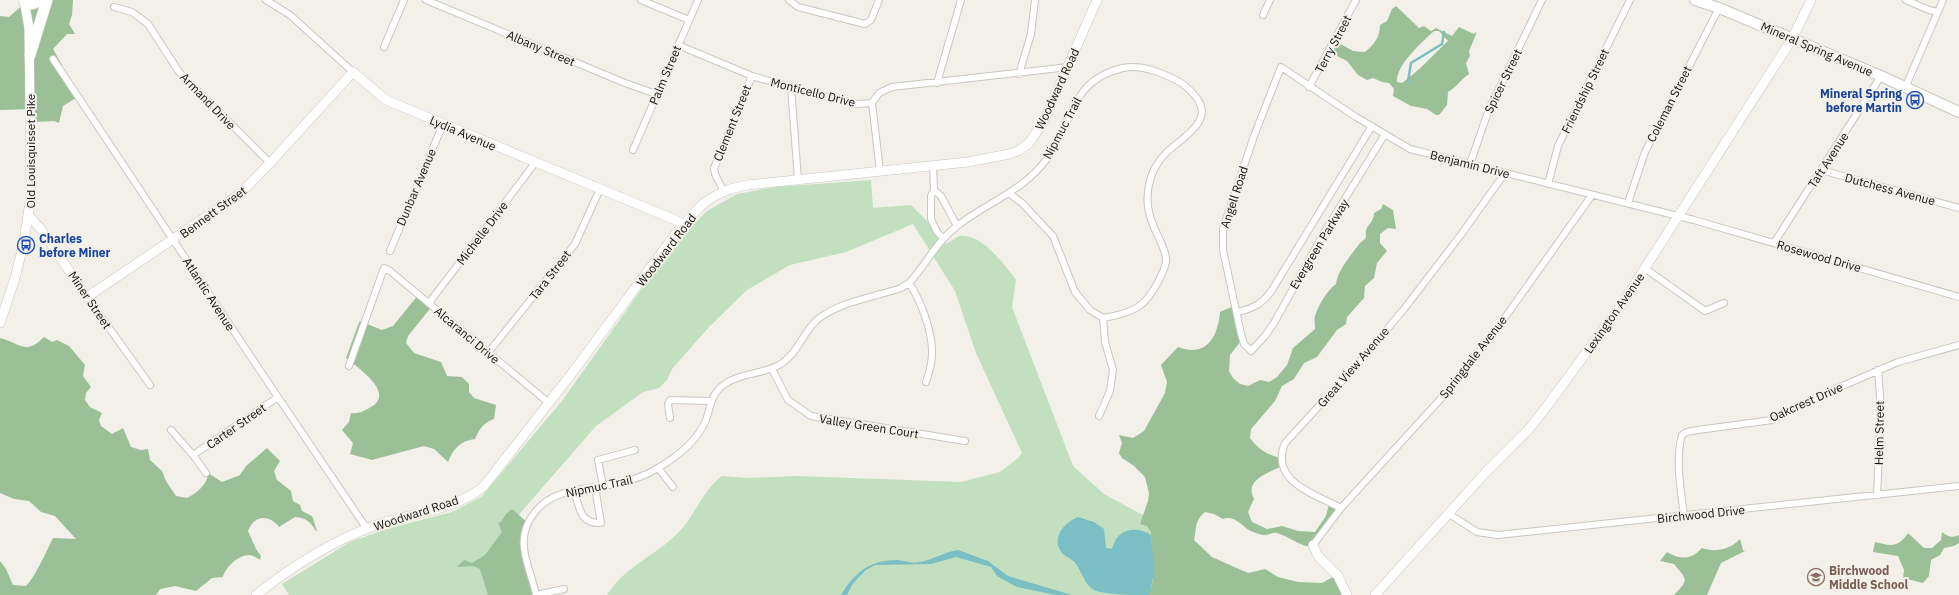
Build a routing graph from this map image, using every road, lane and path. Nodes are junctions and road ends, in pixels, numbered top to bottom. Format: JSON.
{"nodes":[{"id":1,"x":42,"y":0,"type":"edge"},
{"id":2,"x":47,"y":0,"type":"edge"},
{"id":3,"x":404,"y":0,"type":"edge"},
{"id":4,"x":426,"y":0,"type":"edge"},
{"id":5,"x":641,"y":0,"type":"edge"},
{"id":6,"x":698,"y":0,"type":"edge"},
{"id":7,"x":789,"y":0,"type":"edge"},
{"id":8,"x":880,"y":0,"type":"edge"},
{"id":9,"x":961,"y":0,"type":"edge"},
{"id":10,"x":1035,"y":0,"type":"edge"},
{"id":11,"x":1097,"y":0,"type":"edge"},
{"id":12,"x":1270,"y":0,"type":"edge"},
{"id":13,"x":1356,"y":0,"type":"edge"},
{"id":14,"x":1542,"y":0,"type":"edge"},
{"id":15,"x":1630,"y":0,"type":"edge"},
{"id":16,"x":1695,"y":0,"type":"edge"},
{"id":17,"x":1810,"y":0,"type":"edge"},
{"id":18,"x":1906,"y":0,"type":"edge"},
{"id":19,"x":1942,"y":0,"type":"edge"},
{"id":20,"x":24,"y":1,"type":"edge"},
{"id":21,"x":269,"y":1,"type":"edge"},
{"id":22,"x":114,"y":7,"type":"dead end"},
{"id":23,"x":1719,"y":8,"type":"junction"},
{"id":24,"x":1937,"y":12,"type":"junction"},
{"id":25,"x":1263,"y":15,"type":"dead end"},
{"id":26,"x":689,"y":20,"type":"junction"},
{"id":27,"x":1792,"y":39,"type":"junction"},
{"id":28,"x":678,"y":45,"type":"junction"},
{"id":29,"x":384,"y":47,"type":"dead end"},
{"id":30,"x":30,"y":55,"type":"junction"},
{"id":31,"x":53,"y":59,"type":"dead end"},
{"id":32,"x":1068,"y":67,"type":"junction"},
{"id":33,"x":1281,"y":67,"type":"joint"},
{"id":34,"x":353,"y":72,"type":"junction"},
{"id":35,"x":1019,"y":74,"type":"junction"},
{"id":36,"x":752,"y":76,"type":"junction"},
{"id":37,"x":1881,"y":76,"type":"junction"},
{"id":38,"x":937,"y":83,"type":"junction"},
{"id":39,"x":791,"y":87,"type":"junction"},
{"id":40,"x":1309,"y":87,"type":"junction"},
{"id":41,"x":1905,"y":88,"type":"junction"},
{"id":42,"x":656,"y":94,"type":"junction"},
{"id":43,"x":872,"y":103,"type":"junction"},
{"id":44,"x":1959,"y":112,"type":"edge"},
{"id":45,"x":443,"y":124,"type":"junction"},
{"id":46,"x":1372,"y":126,"type":"junction"},
{"id":47,"x":1385,"y":134,"type":"junction"},
{"id":48,"x":633,"y":150,"type":"dead end"},
{"id":49,"x":535,"y":163,"type":"junction"},
{"id":50,"x":270,"y":164,"type":"junction"},
{"id":51,"x":1470,"y":164,"type":"junction"},
{"id":52,"x":933,"y":165,"type":"junction"},
{"id":53,"x":880,"y":170,"type":"junction"},
{"id":54,"x":1821,"y":170,"type":"junction"},
{"id":55,"x":1505,"y":173,"type":"junction"},
{"id":56,"x":798,"y":179,"type":"junction"},
{"id":57,"x":1548,"y":184,"type":"junction"},
{"id":58,"x":600,"y":189,"type":"junction"},
{"id":59,"x":934,"y":190,"type":"junction"},
{"id":60,"x":724,"y":192,"type":"junction"},
{"id":61,"x":1010,"y":194,"type":"junction"},
{"id":62,"x":1592,"y":195,"type":"junction"},
{"id":63,"x":1628,"y":203,"type":"junction"},
{"id":64,"x":1959,"y":208,"type":"edge"},
{"id":65,"x":29,"y":216,"type":"junction"},
{"id":66,"x":1678,"y":216,"type":"junction"},
{"id":67,"x":685,"y":224,"type":"junction"},
{"id":68,"x":957,"y":226,"type":"junction"},
{"id":69,"x":943,"y":238,"type":"junction"},
{"id":70,"x":173,"y":240,"type":"junction"},
{"id":71,"x":1774,"y":243,"type":"junction"},
{"id":72,"x":390,"y":251,"type":"dead end"},
{"id":73,"x":1646,"y":268,"type":"junction"},
{"id":74,"x":909,"y":283,"type":"junction"},
{"id":75,"x":88,"y":297,"type":"junction"},
{"id":76,"x":1959,"y":297,"type":"edge"},
{"id":77,"x":429,"y":302,"type":"junction"},
{"id":78,"x":1724,"y":303,"type":"dead end"},
{"id":79,"x":1238,"y":312,"type":"junction"},
{"id":80,"x":1103,"y":318,"type":"junction"},
{"id":81,"x":0,"y":322,"type":"edge"},
{"id":82,"x":1959,"y":345,"type":"edge"},
{"id":83,"x":1251,"y":351,"type":"joint"},
{"id":84,"x":488,"y":353,"type":"junction"},
{"id":85,"x":349,"y":366,"type":"dead end"},
{"id":86,"x":772,"y":369,"type":"junction"},
{"id":87,"x":1878,"y":370,"type":"junction"},
{"id":88,"x":926,"y":382,"type":"dead end"},
{"id":89,"x":150,"y":385,"type":"dead end"},
{"id":90,"x":278,"y":397,"type":"junction"},
{"id":91,"x":710,"y":401,"type":"junction"},
{"id":92,"x":549,"y":403,"type":"junction"},
{"id":93,"x":1099,"y":416,"type":"dead end"},
{"id":94,"x":670,"y":418,"type":"dead end"},
{"id":95,"x":171,"y":430,"type":"dead end"},
{"id":96,"x":965,"y":441,"type":"dead end"},
{"id":97,"x":635,"y":450,"type":"dead end"},
{"id":98,"x":193,"y":455,"type":"junction"},
{"id":99,"x":658,"y":468,"type":"junction"},
{"id":100,"x":206,"y":473,"type":"dead end"},
{"id":101,"x":603,"y":486,"type":"junction"},
{"id":102,"x":1959,"y":486,"type":"edge"},
{"id":103,"x":595,"y":487,"type":"junction"},
{"id":104,"x":673,"y":487,"type":"dead end"},
{"id":105,"x":574,"y":491,"type":"junction"},
{"id":106,"x":1877,"y":495,"type":"junction"},
{"id":107,"x":1341,"y":508,"type":"junction"},
{"id":108,"x":1449,"y":514,"type":"junction"},
{"id":109,"x":1684,"y":516,"type":"junction"},
{"id":110,"x":367,"y":529,"type":"junction"},
{"id":111,"x":1313,"y":545,"type":"joint"},
{"id":112,"x":564,"y":589,"type":"dead end"},
{"id":113,"x":256,"y":595,"type":"edge"},
{"id":114,"x":536,"y":595,"type":"edge"},
{"id":115,"x":1347,"y":595,"type":"edge"},
{"id":116,"x":1375,"y":595,"type":"edge"}],
"edges":[{"from":1,"to":20,"type":"highway"},
{"from":2,"to":30,"type":"highway"},
{"from":3,"to":29,"type":"street"},
{"from":4,"to":42,"type":"street","name":"Albany Street"},
{"from":5,"to":26,"type":"street"},
{"from":6,"to":26,"type":"street","name":"Palm Street"},
{"from":7,"to":8,"type":"street"},
{"from":9,"to":38,"type":"street"},
{"from":10,"to":35,"type":"street"},
{"from":11,"to":32,"type":"street","name":"Woodward Road"},
{"from":12,"to":25,"type":"street"},
{"from":13,"to":40,"type":"street","name":"Terry Street"},
{"from":14,"to":51,"type":"street","name":"Spicer Street"},
{"from":15,"to":57,"type":"street","name":"Friendship Street"},
{"from":16,"to":23,"type":"main road","name":"Mineral Spring Avenue"},
{"from":17,"to":27,"type":"street","name":"Lexington Avenue"},
{"from":18,"to":24,"type":"street"},
{"from":19,"to":24,"type":"street"},
{"from":20,"to":30,"type":"street","name":"Old Louisquisset Pike"},
{"from":21,"to":34,"type":"street","name":"Lydia Avenue"},
{"from":22,"to":50,"type":"street","name":"Armand Drive"},
{"from":23,"to":27,"type":"main road","name":"Mineral Spring Avenue"},
{"from":23,"to":63,"type":"street","name":"Coleman Street"},
{"from":24,"to":41,"type":"street"},
{"from":26,"to":28,"type":"street","name":"Palm Street"},
{"from":27,"to":37,"type":"main road","name":"Mineral Spring Avenue"},
{"from":27,"to":66,"type":"street","name":"Lexington Avenue"},
{"from":28,"to":36,"type":"street","name":"Monticello Drive"},
{"from":28,"to":42,"type":"street","name":"Palm Street"},
{"from":30,"to":65,"type":"street","name":"Old Louisquisset Pike"},
{"from":31,"to":70,"type":"street","name":"Atlantic Avenue"},
{"from":32,"to":35,"type":"street","name":"Monticello Drive"},
{"from":32,"to":52,"type":"street","name":"Woodward Road"},
{"from":33,"to":40,"type":"street","name":"Benjamin Drive"},
{"from":33,"to":79,"type":"street","name":"Angell Road"},
{"from":34,"to":45,"type":"street","name":"Lydia Avenue"},
{"from":34,"to":50,"type":"street","name":"Bennett Street"},
{"from":35,"to":38,"type":"street","name":"Monticello Drive"},
{"from":36,"to":39,"type":"street","name":"Monticello Drive"},
{"from":36,"to":60,"type":"street","name":"Clement Street"},
{"from":37,"to":41,"type":"main road","name":"Mineral Spring Avenue"},
{"from":37,"to":54,"type":"street","name":"Taft Avenue"},
{"from":38,"to":43,"type":"street","name":"Monticello Drive"},
{"from":39,"to":43,"type":"street","name":"Monticello Drive"},
{"from":39,"to":56,"type":"street"},
{"from":40,"to":46,"type":"street","name":"Benjamin Drive"},
{"from":41,"to":44,"type":"main road","name":"Mineral Spring Avenue"},
{"from":42,"to":48,"type":"street","name":"Palm Street"},
{"from":43,"to":53,"type":"street"},
{"from":45,"to":49,"type":"street","name":"Lydia Avenue"},
{"from":45,"to":72,"type":"street","name":"Dunbar Avenue"},
{"from":46,"to":47,"type":"street","name":"Benjamin Drive"},
{"from":46,"to":79,"type":"street","name":"Evergreen Parkway"},
{"from":47,"to":51,"type":"street","name":"Benjamin Drive"},
{"from":47,"to":83,"type":"street","name":"Evergreen Parkway"},
{"from":49,"to":58,"type":"street","name":"Lydia Avenue"},
{"from":49,"to":77,"type":"street","name":"Michelle Drive"},
{"from":50,"to":70,"type":"street","name":"Bennett Street"},
{"from":51,"to":55,"type":"street","name":"Benjamin Drive"},
{"from":52,"to":53,"type":"street","name":"Woodward Road"},
{"from":52,"to":59,"type":"street"},
{"from":53,"to":56,"type":"street","name":"Woodward Road"},
{"from":54,"to":64,"type":"street","name":"Dutchess Avenue"},
{"from":54,"to":71,"type":"street","name":"Taft Avenue"},
{"from":55,"to":57,"type":"street","name":"Benjamin Drive"},
{"from":55,"to":107,"type":"street","name":"Great View Avenue"},
{"from":56,"to":60,"type":"street","name":"Woodward Road"},
{"from":57,"to":62,"type":"street","name":"Benjamin Drive"},
{"from":58,"to":67,"type":"street","name":"Lydia Avenue"},
{"from":58,"to":84,"type":"street","name":"Tara Street"},
{"from":59,"to":68,"type":"street"},
{"from":59,"to":69,"type":"street"},
{"from":60,"to":67,"type":"street","name":"Woodward Road"},
{"from":61,"to":68,"type":"street","name":"Nipmuc Trail"},
{"from":61,"to":80,"type":"street"},
{"from":61,"to":80,"type":"street","name":"Nipmuc Trail"},
{"from":62,"to":63,"type":"street","name":"Benjamin Drive"},
{"from":62,"to":107,"type":"street","name":"Springdale Avenue"},
{"from":63,"to":66,"type":"street","name":"Benjamin Drive"},
{"from":65,"to":75,"type":"street","name":"Miner Street"},
{"from":65,"to":81,"type":"street","name":"Old Louisquisset Pike"},
{"from":66,"to":71,"type":"street","name":"Rosewood Drive"},
{"from":66,"to":73,"type":"street","name":"Lexington Avenue"},
{"from":67,"to":92,"type":"street","name":"Woodward Road"},
{"from":68,"to":69,"type":"street","name":"Nipmuc Trail"},
{"from":69,"to":74,"type":"street","name":"Nipmuc Trail"},
{"from":70,"to":75,"type":"street","name":"Bennett Street"},
{"from":70,"to":90,"type":"street","name":"Atlantic Avenue"},
{"from":71,"to":76,"type":"street","name":"Rosewood Drive"},
{"from":73,"to":78,"type":"street"},
{"from":73,"to":108,"type":"street","name":"Lexington Avenue"},
{"from":74,"to":86,"type":"street","name":"Nipmuc Trail"},
{"from":74,"to":88,"type":"street"},
{"from":75,"to":89,"type":"street","name":"Miner Street"},
{"from":77,"to":84,"type":"street","name":"Alcaranci Drive"},
{"from":77,"to":85,"type":"street","name":"Alcaranci Drive"},
{"from":79,"to":83,"type":"street","name":"Angell Road"},
{"from":80,"to":93,"type":"street"},
{"from":82,"to":87,"type":"street","name":"Oakcrest Drive"},
{"from":84,"to":92,"type":"street","name":"Alcaranci Drive"},
{"from":86,"to":91,"type":"street","name":"Nipmuc Trail"},
{"from":86,"to":96,"type":"street","name":"Valley Green Court"},
{"from":87,"to":106,"type":"street","name":"Helm Street"},
{"from":87,"to":109,"type":"street","name":"Oakcrest Drive"},
{"from":90,"to":98,"type":"street","name":"Carter Street"},
{"from":90,"to":110,"type":"street","name":"Atlantic Avenue"},
{"from":91,"to":94,"type":"street"},
{"from":91,"to":99,"type":"street","name":"Nipmuc Trail"},
{"from":92,"to":110,"type":"street","name":"Woodward Road"},
{"from":95,"to":98,"type":"street"},
{"from":97,"to":101,"type":"street"},
{"from":98,"to":100,"type":"street"},
{"from":99,"to":101,"type":"street","name":"Nipmuc Trail"},
{"from":99,"to":104,"type":"street"},
{"from":101,"to":103,"type":"street","name":"Nipmuc Trail"},
{"from":102,"to":106,"type":"street","name":"Birchwood Drive"},
{"from":103,"to":105,"type":"street","name":"Nipmuc Trail"},
{"from":103,"to":105,"type":"street"},
{"from":105,"to":114,"type":"street","name":"Nipmuc Trail"},
{"from":106,"to":109,"type":"street","name":"Birchwood Drive"},
{"from":107,"to":111,"type":"street"},
{"from":108,"to":109,"type":"street","name":"Birchwood Drive"},
{"from":108,"to":116,"type":"street","name":"Lexington Avenue"},
{"from":110,"to":113,"type":"street","name":"Woodward Road"},
{"from":111,"to":115,"type":"street"},
{"from":112,"to":114,"type":"street"}]}
